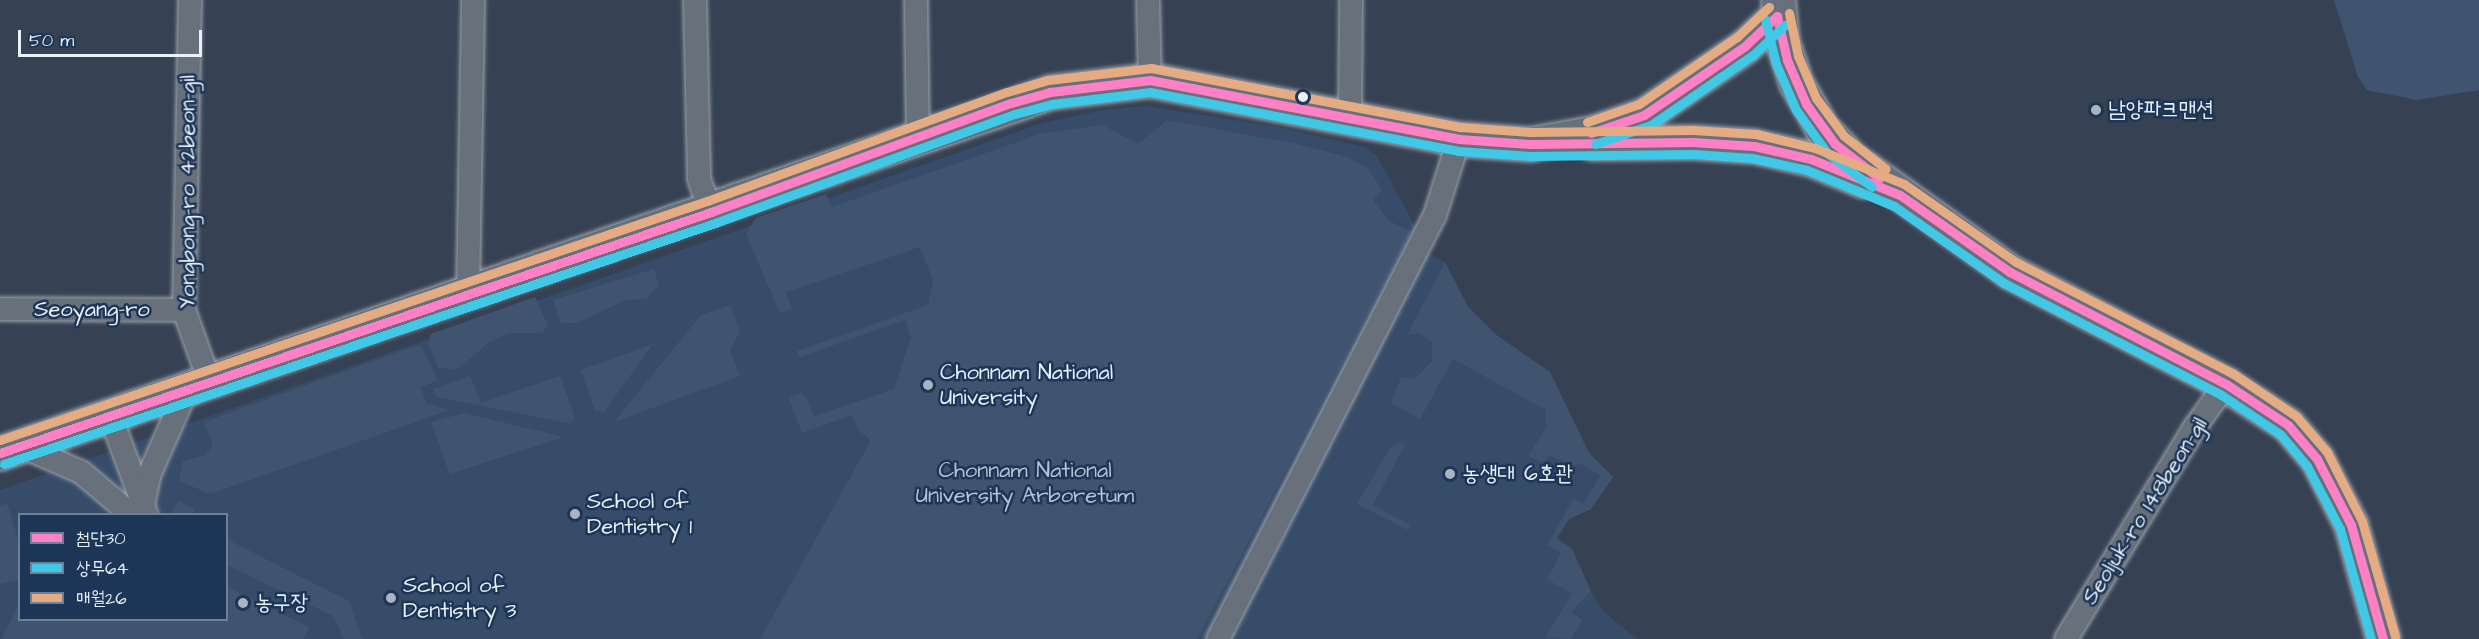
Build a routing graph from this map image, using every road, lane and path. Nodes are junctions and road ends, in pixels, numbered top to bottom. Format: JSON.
{"nodes":[{"id":1,"x":190,"y":0,"type":"edge"},
{"id":2,"x":474,"y":0,"type":"edge"},
{"id":3,"x":695,"y":0,"type":"edge"},
{"id":4,"x":916,"y":0,"type":"edge"},
{"id":5,"x":1148,"y":0,"type":"edge"},
{"id":6,"x":1351,"y":0,"type":"edge"},
{"id":7,"x":1777,"y":8,"type":"edge"},
{"id":8,"x":1150,"y":80,"type":"junction"},
{"id":9,"x":1350,"y":118,"type":"junction"},
{"id":10,"x":918,"y":136,"type":"junction"},
{"id":11,"x":1459,"y":139,"type":"junction"},
{"id":12,"x":1530,"y":144,"type":"junction"},
{"id":13,"x":1900,"y":195,"type":"junction"},
{"id":14,"x":711,"y":212,"type":"junction"},
{"id":15,"x":468,"y":293,"type":"junction"},
{"id":16,"x":0,"y":309,"type":"edge"},
{"id":17,"x":184,"y":310,"type":"junction"},
{"id":18,"x":198,"y":384,"type":"junction"},
{"id":19,"x":2226,"y":384,"type":"junction"},
{"id":20,"x":110,"y":415,"type":"junction"},
{"id":21,"x":10,"y":449,"type":"edge"},
{"id":22,"x":145,"y":511,"type":"edge"},
{"id":23,"x":1218,"y":639,"type":"edge"},
{"id":24,"x":2066,"y":639,"type":"edge"},
{"id":25,"x":2383,"y":639,"type":"edge"}],
"edges":[{"from":1,"to":17,"type":"street","name":"Yongbong-ro 42beon-gil"},
{"from":2,"to":15,"type":"street"},
{"from":3,"to":14,"type":"street"},
{"from":4,"to":10,"type":"street"},
{"from":5,"to":8,"type":"street"},
{"from":6,"to":9,"type":"street"},
{"from":7,"to":12,"type":"main road"},
{"from":7,"to":13,"type":"main road"},
{"from":8,"to":9,"type":"main road"},
{"from":8,"to":10,"type":"main road"},
{"from":9,"to":11,"type":"main road"},
{"from":10,"to":14,"type":"main road"},
{"from":11,"to":12,"type":"main road"},
{"from":11,"to":23,"type":"street"},
{"from":12,"to":13,"type":"main road"},
{"from":13,"to":19,"type":"main road"},
{"from":14,"to":15,"type":"main road"},
{"from":15,"to":18,"type":"main road"},
{"from":16,"to":17,"type":"street","name":"Seoyang-ro"},
{"from":17,"to":18,"type":"street","name":"Yongbong-ro 42beon-gil"},
{"from":18,"to":20,"type":"main road"},
{"from":18,"to":22,"type":"street"},
{"from":19,"to":24,"type":"street","name":"Seoljuk-ro 148beon-gil"},
{"from":19,"to":25,"type":"main road"},
{"from":20,"to":21,"type":"main road"},
{"from":20,"to":22,"type":"street"},
{"from":21,"to":22,"type":"street"}]}
